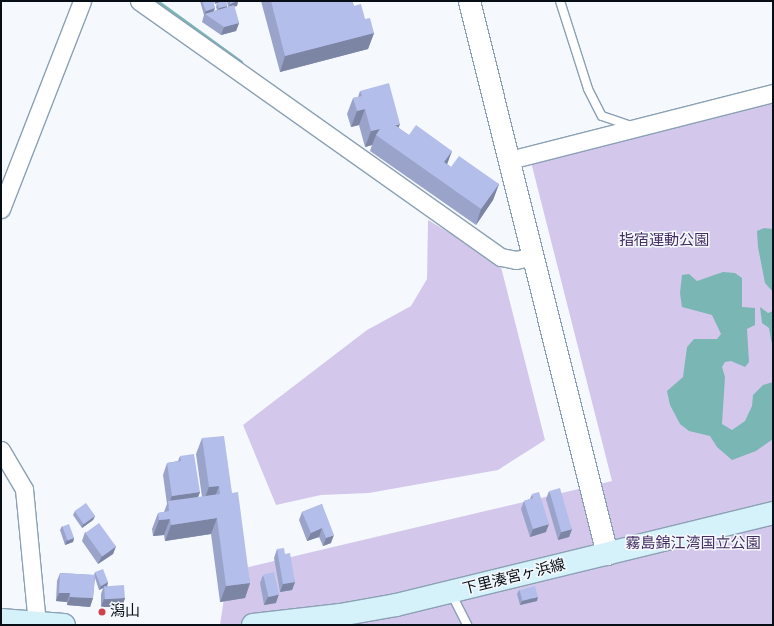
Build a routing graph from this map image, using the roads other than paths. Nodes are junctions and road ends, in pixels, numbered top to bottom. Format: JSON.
{"nodes":[{"id":1,"x":82,"y":1,"type":"edge"},
{"id":2,"x":139,"y":1,"type":"edge"},
{"id":3,"x":469,"y":1,"type":"edge"},
{"id":4,"x":560,"y":1,"type":"edge"},
{"id":5,"x":773,"y":93,"type":"edge"},
{"id":6,"x":632,"y":127,"type":"junction"},
{"id":7,"x":510,"y":160,"type":"junction"},
{"id":8,"x":1,"y":209,"type":"edge"},
{"id":9,"x":534,"y":256,"type":"junction"},
{"id":10,"x":1,"y":450,"type":"edge"},
{"id":11,"x":773,"y":513,"type":"edge"},
{"id":12,"x":607,"y":554,"type":"junction"},
{"id":13,"x":451,"y":593,"type":"junction"},
{"id":14,"x":1,"y":620,"type":"edge"},
{"id":15,"x":37,"y":624,"type":"edge"},
{"id":16,"x":64,"y":625,"type":"edge"},
{"id":17,"x":253,"y":625,"type":"edge"},
{"id":18,"x":467,"y":625,"type":"edge"}],
"edges":[{"from":1,"to":8,"type":"street"},
{"from":2,"to":9,"type":"street"},
{"from":3,"to":7,"type":"street"},
{"from":4,"to":6,"type":"lane"},
{"from":5,"to":6,"type":"street"},
{"from":6,"to":7,"type":"street"},
{"from":7,"to":9,"type":"street"},
{"from":9,"to":12,"type":"street"},
{"from":10,"to":15,"type":"street"},
{"from":11,"to":12,"type":"main road","name":"下里湊宮ヶ浜線"},
{"from":12,"to":13,"type":"main road","name":"下里湊宮ヶ浜線"},
{"from":13,"to":17,"type":"main road","name":"下里湊宮ヶ浜線"},
{"from":13,"to":18,"type":"lane"},
{"from":14,"to":15,"type":"main road"},
{"from":15,"to":16,"type":"main road"}]}
